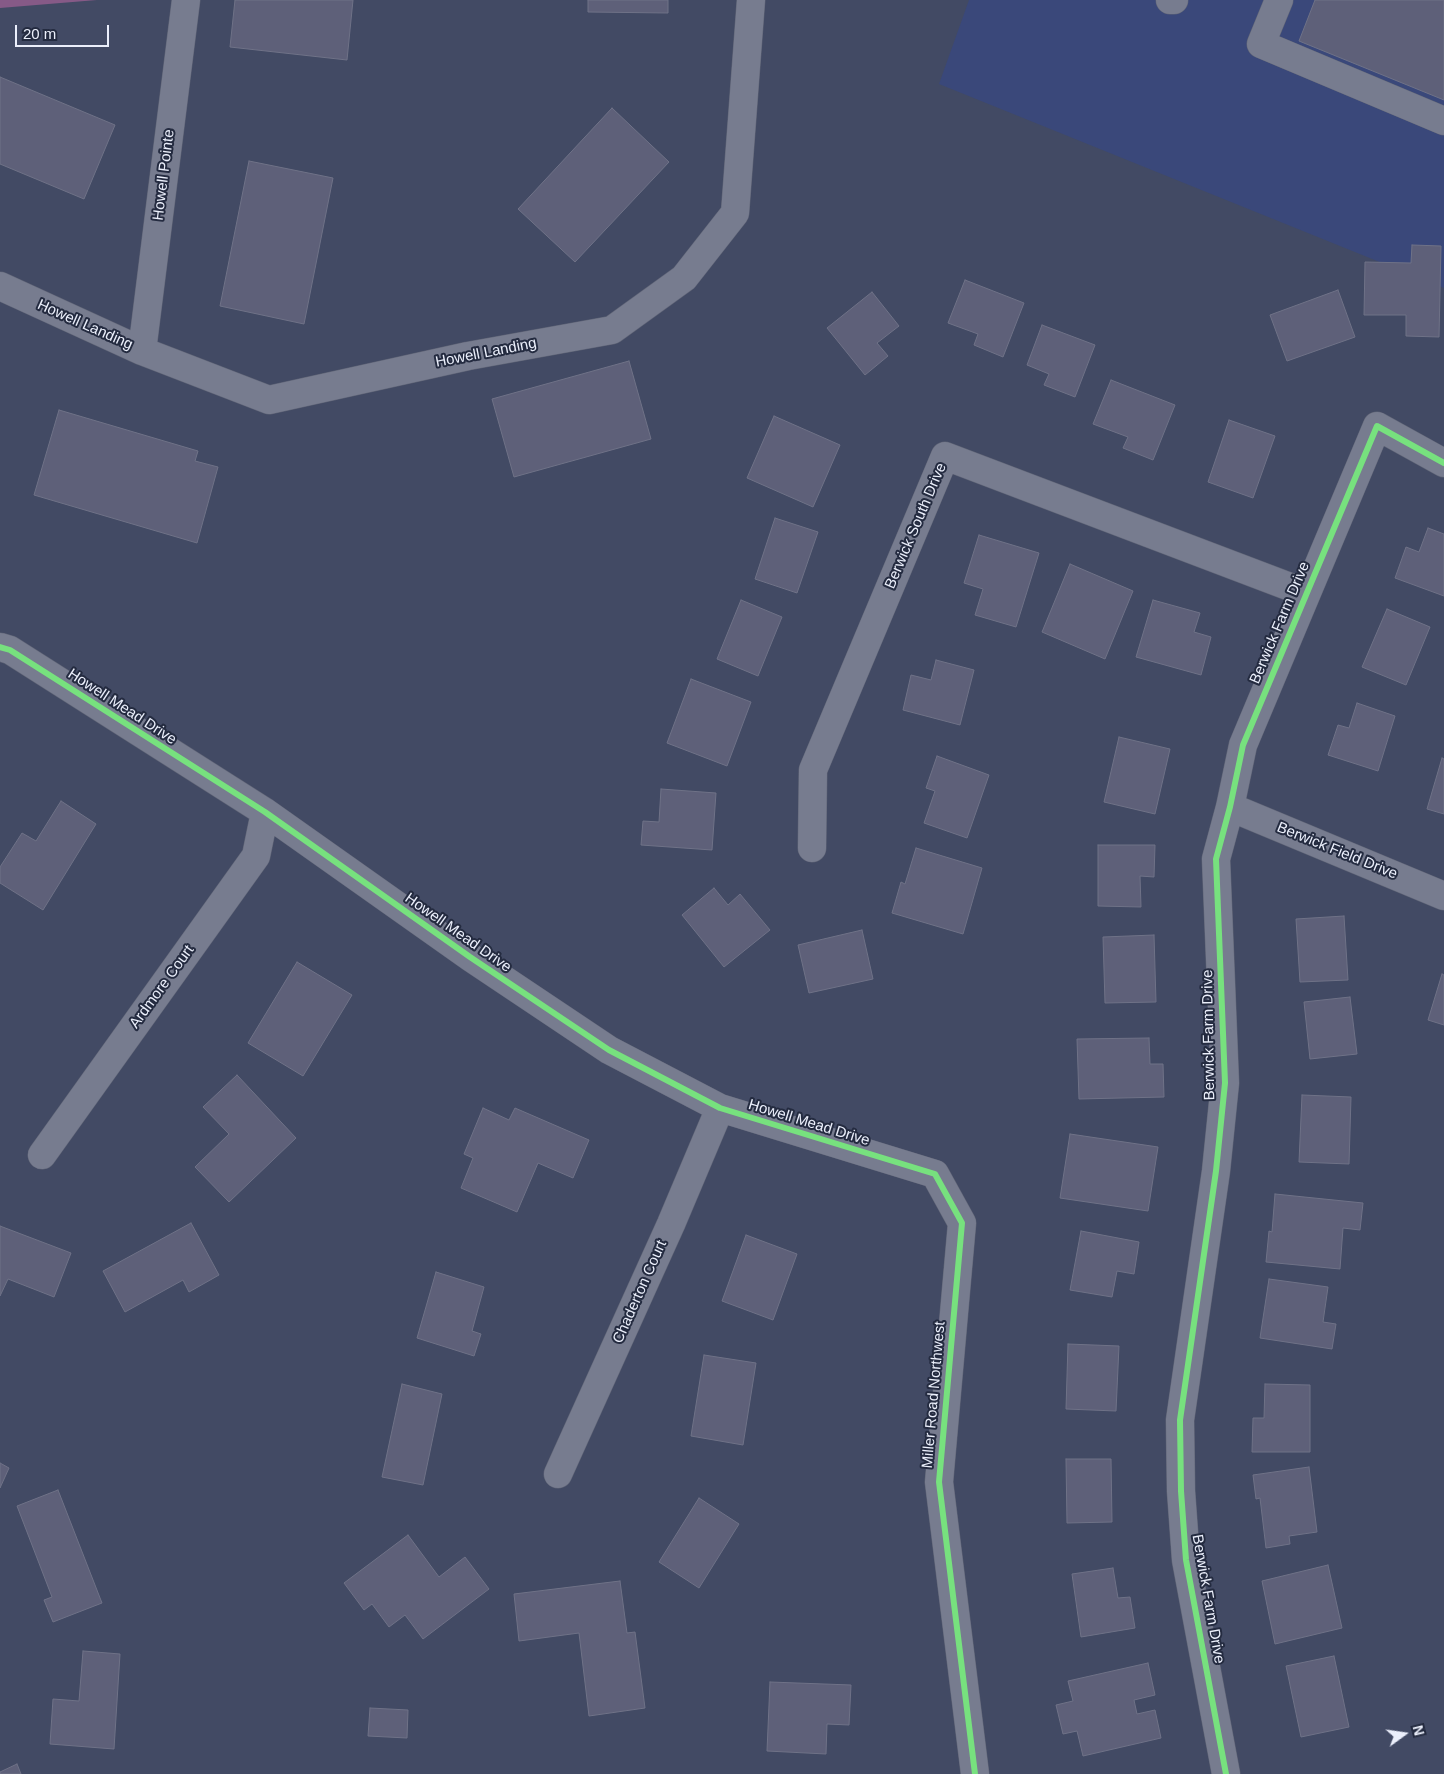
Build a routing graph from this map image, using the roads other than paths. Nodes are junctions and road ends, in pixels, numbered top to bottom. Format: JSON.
{"nodes":[{"id":1,"x":186,"y":0,"type":"edge"},
{"id":2,"x":751,"y":0,"type":"edge"},
{"id":3,"x":1170,"y":0,"type":"edge"},
{"id":4,"x":1174,"y":0,"type":"edge"},
{"id":5,"x":1279,"y":0,"type":"edge"},
{"id":6,"x":1444,"y":121,"type":"edge"},
{"id":7,"x":0,"y":286,"type":"edge"},
{"id":8,"x":142,"y":351,"type":"junction"},
{"id":9,"x":1444,"y":463,"type":"edge"},
{"id":10,"x":1306,"y":593,"type":"junction"},
{"id":11,"x":0,"y":647,"type":"edge"},
{"id":12,"x":1230,"y":807,"type":"junction"},
{"id":13,"x":265,"y":812,"type":"junction"},
{"id":14,"x":812,"y":848,"type":"dead end"},
{"id":15,"x":1444,"y":896,"type":"edge"},
{"id":16,"x":720,"y":1108,"type":"junction"},
{"id":17,"x":42,"y":1155,"type":"dead end"},
{"id":18,"x":935,"y":1174,"type":"joint"},
{"id":19,"x":558,"y":1474,"type":"dead end"},
{"id":20,"x":975,"y":1774,"type":"edge"},
{"id":21,"x":1226,"y":1774,"type":"edge"}],
"edges":[{"from":1,"to":8,"type":"street","name":"Howell Pointe"},
{"from":2,"to":8,"type":"street","name":"Howell Landing"},
{"from":3,"to":4,"type":"street"},
{"from":5,"to":6,"type":"street"},
{"from":7,"to":8,"type":"street","name":"Howell Landing"},
{"from":9,"to":10,"type":"street","name":"Berwick Farm Drive"},
{"from":10,"to":12,"type":"street","name":"Berwick Farm Drive"},
{"from":10,"to":14,"type":"street","name":"Berwick South Drive"},
{"from":11,"to":13,"type":"street","name":"Howell Mead Drive"},
{"from":12,"to":15,"type":"street","name":"Berwick Field Drive"},
{"from":12,"to":21,"type":"street","name":"Berwick Farm Drive"},
{"from":13,"to":16,"type":"street","name":"Howell Mead Drive"},
{"from":13,"to":17,"type":"street","name":"Ardmore Court"},
{"from":16,"to":18,"type":"street","name":"Howell Mead Drive"},
{"from":16,"to":19,"type":"street","name":"Chaderton Court"},
{"from":18,"to":20,"type":"street","name":"Miller Road Northwest"}]}
